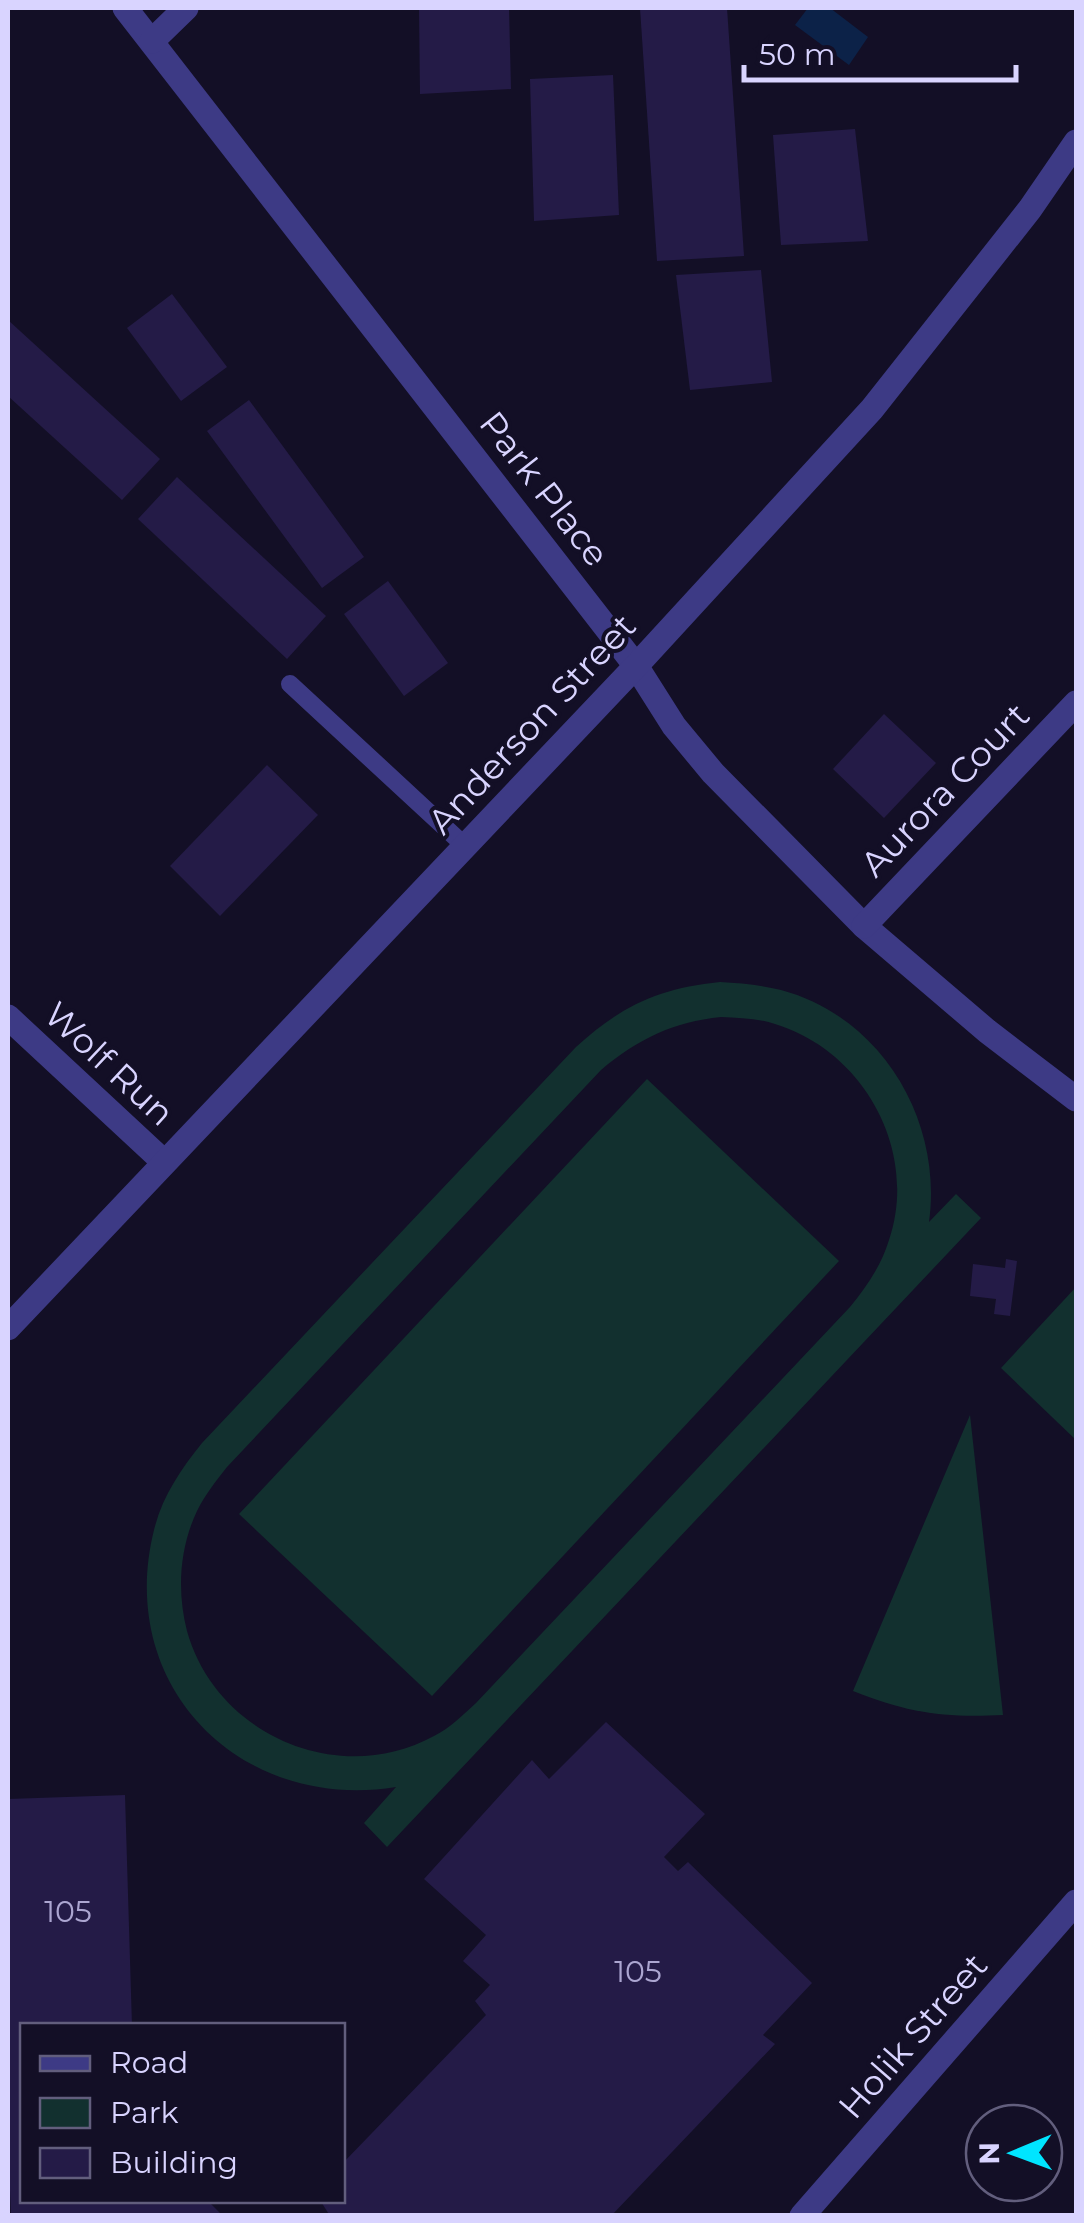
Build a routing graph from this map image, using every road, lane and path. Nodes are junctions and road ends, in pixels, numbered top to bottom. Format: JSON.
{"nodes":[{"id":1,"x":125,"y":8,"type":"edge"},
{"id":2,"x":186,"y":8,"type":"edge"},
{"id":3,"x":152,"y":42,"type":"junction"},
{"id":4,"x":1076,"y":142,"type":"edge"},
{"id":5,"x":636,"y":666,"type":"junction"},
{"id":6,"x":290,"y":684,"type":"dead end"},
{"id":7,"x":1076,"y":703,"type":"edge"},
{"id":8,"x":464,"y":846,"type":"junction"},
{"id":9,"x":864,"y":926,"type":"junction"},
{"id":10,"x":8,"y":1017,"type":"edge"},
{"id":11,"x":1076,"y":1099,"type":"edge"},
{"id":12,"x":164,"y":1162,"type":"junction"},
{"id":13,"x":8,"y":1328,"type":"edge"},
{"id":14,"x":1071,"y":1920,"type":"edge"},
{"id":15,"x":802,"y":2216,"type":"edge"}],
"edges":[{"from":1,"to":3,"type":"street","name":"Park Place"},
{"from":2,"to":3,"type":"street"},
{"from":3,"to":5,"type":"street","name":"Park Place"},
{"from":4,"to":5,"type":"street","name":"Anderson Street"},
{"from":5,"to":8,"type":"street","name":"Anderson Street"},
{"from":5,"to":9,"type":"street","name":"Park Place"},
{"from":6,"to":8,"type":"lane"},
{"from":7,"to":9,"type":"street","name":"Aurora Court"},
{"from":8,"to":12,"type":"street","name":"Anderson Street"},
{"from":9,"to":11,"type":"street","name":"Park Place"},
{"from":10,"to":12,"type":"street","name":"Wolf Run"},
{"from":12,"to":13,"type":"street","name":"Anderson Street"},
{"from":14,"to":15,"type":"street","name":"Holik Street"}]}
